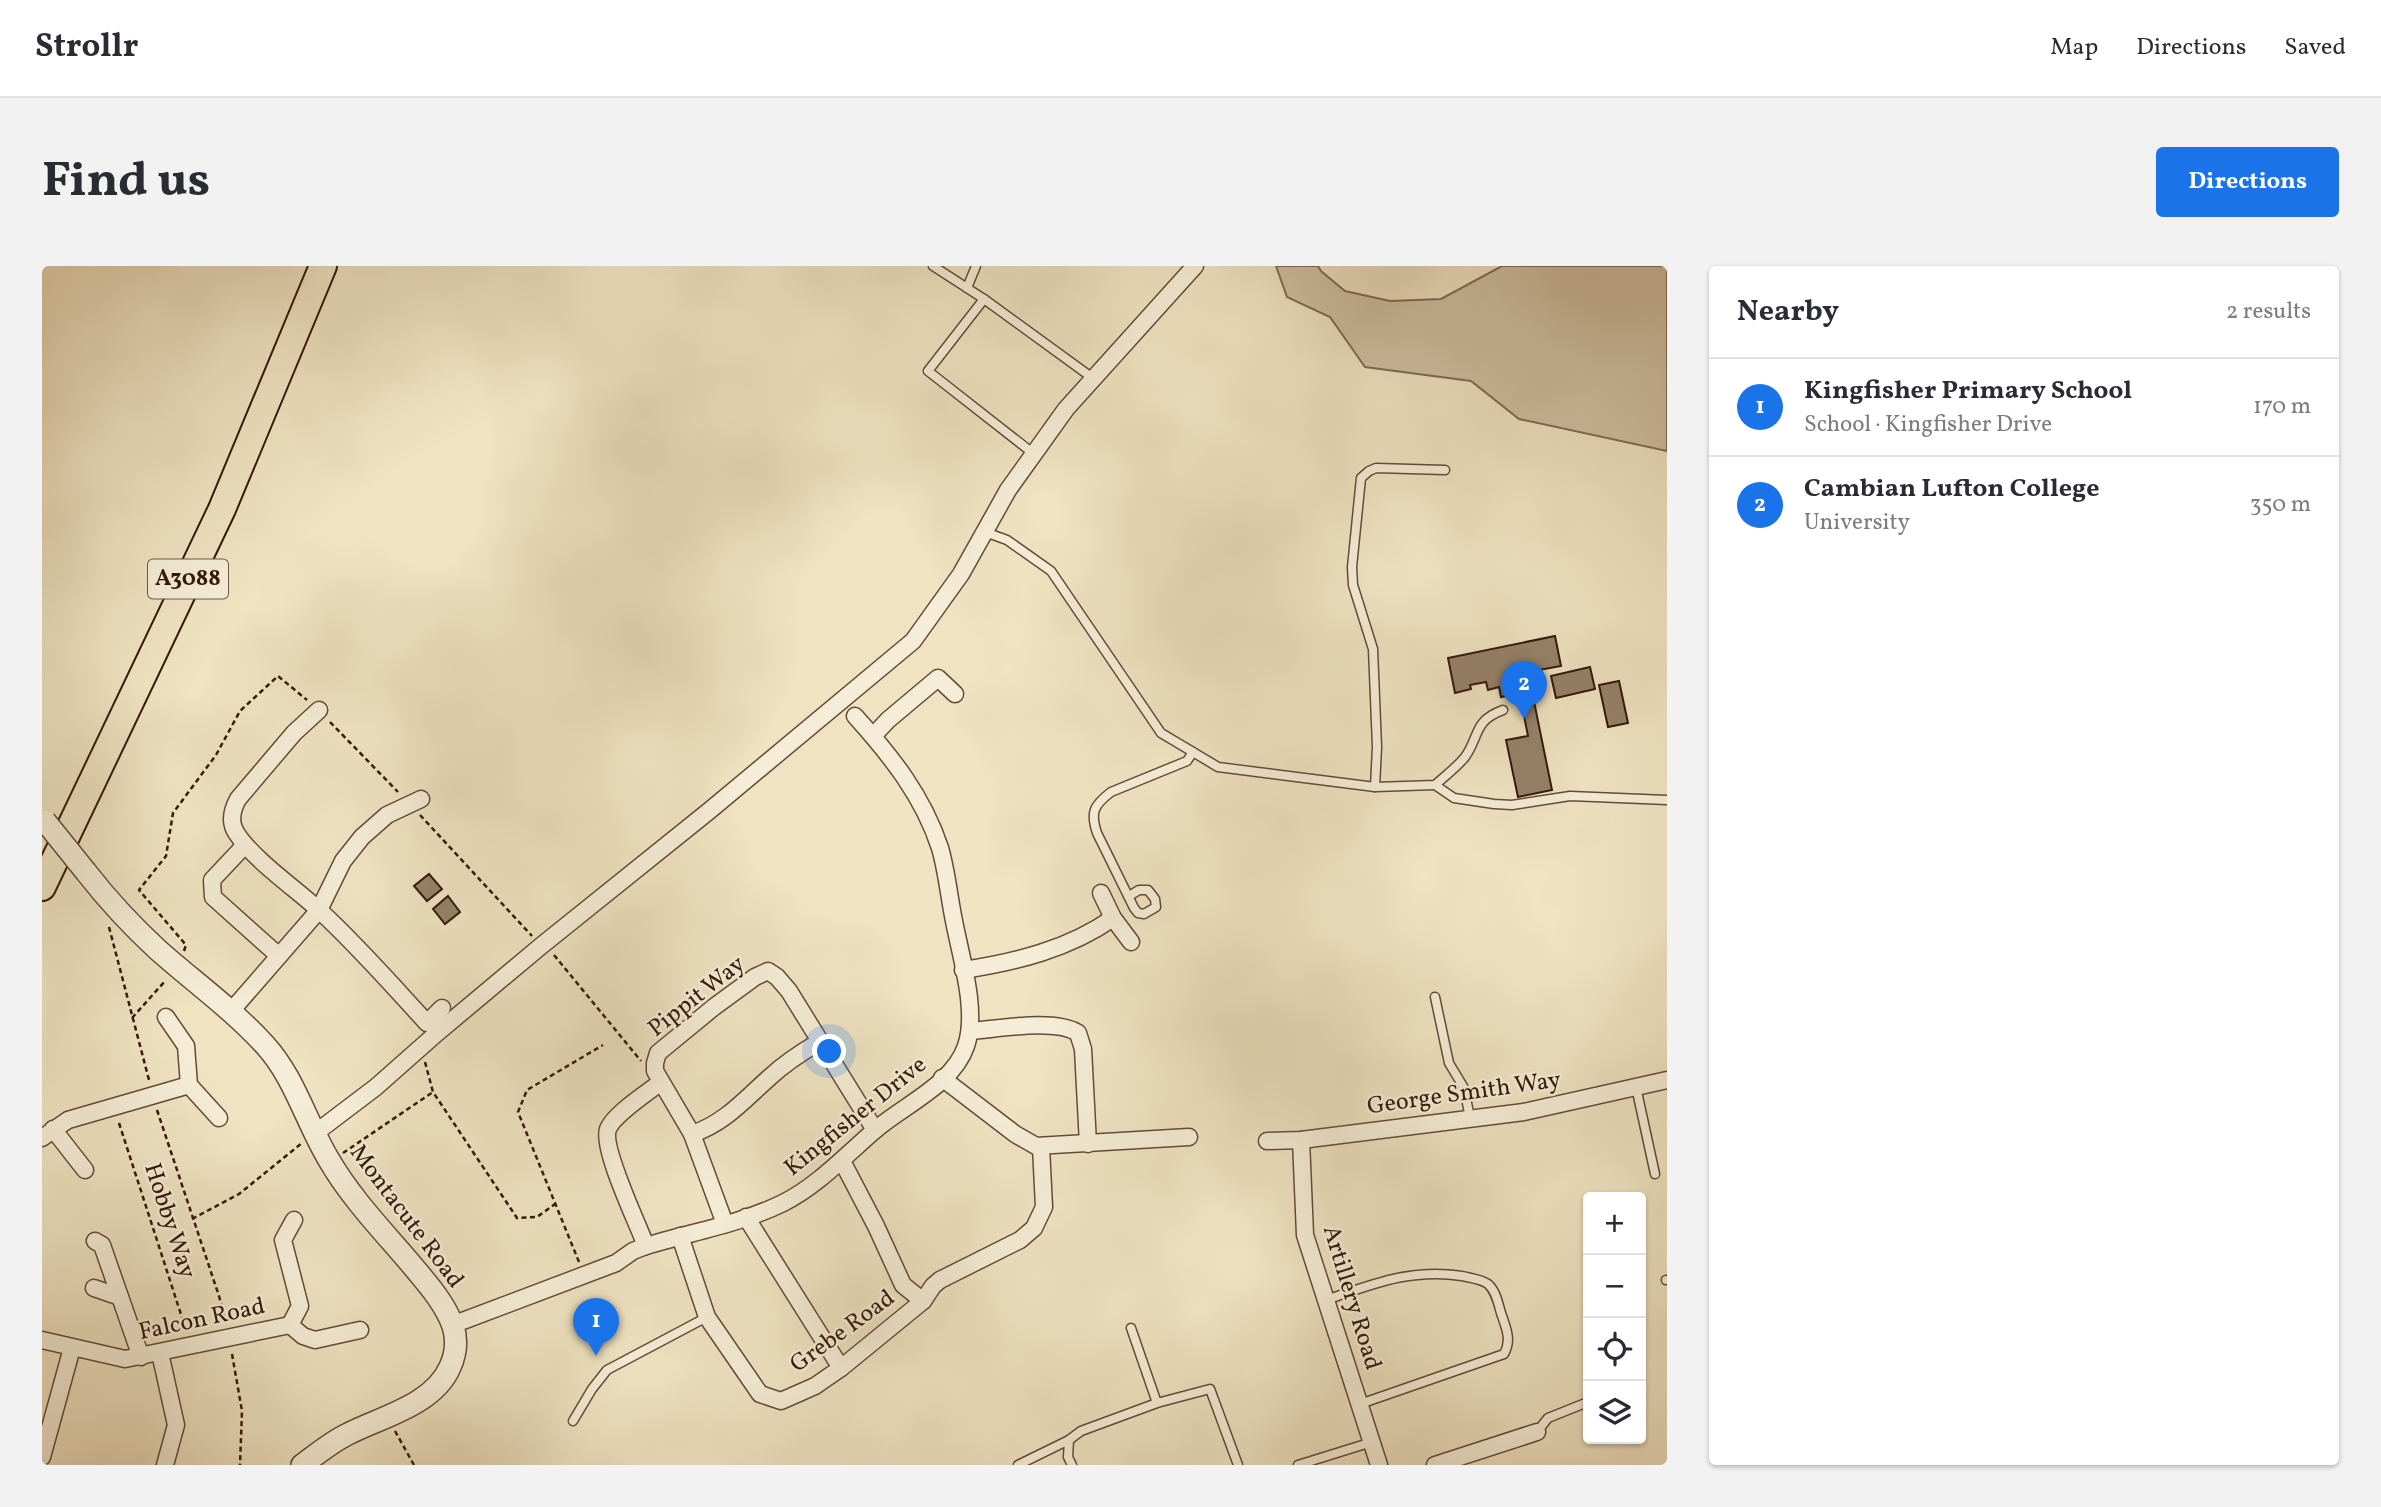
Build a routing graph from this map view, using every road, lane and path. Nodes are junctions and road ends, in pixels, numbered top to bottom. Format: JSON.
{"nodes":[{"id":1,"x":323,"y":266,"type":"edge"},
{"id":2,"x":933,"y":266,"type":"edge"},
{"id":3,"x":976,"y":266,"type":"edge"},
{"id":4,"x":1195,"y":266,"type":"edge"},
{"id":5,"x":967,"y":288,"type":"junction"},
{"id":6,"x":984,"y":299,"type":"junction"},
{"id":7,"x":1094,"y":379,"type":"junction"},
{"id":8,"x":1034,"y":454,"type":"junction"},
{"id":9,"x":1445,"y":470,"type":"dead end"},
{"id":10,"x":985,"y":532,"type":"junction"},
{"id":11,"x":955,"y":694,"type":"dead end"},
{"id":12,"x":319,"y":710,"type":"dead end"},
{"id":13,"x":1503,"y":710,"type":"dead end"},
{"id":14,"x":855,"y":716,"type":"dead end"},
{"id":15,"x":873,"y":736,"type":"junction"},
{"id":16,"x":1193,"y":752,"type":"junction"},
{"id":17,"x":1435,"y":785,"type":"junction"},
{"id":18,"x":1375,"y":787,"type":"junction"},
{"id":19,"x":1667,"y":800,"type":"edge"},
{"id":20,"x":416,"y":802,"type":"joint"},
{"id":21,"x":44,"y":817,"type":"edge"},
{"id":22,"x":245,"y":845,"type":"junction"},
{"id":23,"x":42,"y":887,"type":"edge"},
{"id":24,"x":1101,"y":893,"type":"dead end"},
{"id":25,"x":1129,"y":896,"type":"dead end"},
{"id":26,"x":319,"y":910,"type":"junction"},
{"id":27,"x":1113,"y":918,"type":"junction"},
{"id":28,"x":109,"y":927,"type":"dead end"},
{"id":29,"x":1131,"y":942,"type":"dead end"},
{"id":30,"x":542,"y":945,"type":"junction"},
{"id":31,"x":279,"y":956,"type":"junction"},
{"id":32,"x":178,"y":966,"type":"junction"},
{"id":33,"x":963,"y":970,"type":"junction"},
{"id":34,"x":1435,"y":997,"type":"dead end"},
{"id":35,"x":442,"y":1008,"type":"dead end"},
{"id":36,"x":232,"y":1010,"type":"junction"},
{"id":37,"x":166,"y":1017,"type":"dead end"},
{"id":38,"x":132,"y":1018,"type":"junction"},
{"id":39,"x":428,"y":1023,"type":"junction"},
{"id":40,"x":970,"y":1031,"type":"junction"},
{"id":41,"x":819,"y":1042,"type":"junction"},
{"id":42,"x":603,"y":1045,"type":"dead end"},
{"id":43,"x":415,"y":1052,"type":"junction"},
{"id":44,"x":377,"y":1072,"type":"dead end"},
{"id":45,"x":658,"y":1076,"type":"junction"},
{"id":46,"x":942,"y":1078,"type":"junction"},
{"id":47,"x":1667,"y":1080,"type":"edge"},
{"id":48,"x":189,"y":1085,"type":"junction"},
{"id":49,"x":1636,"y":1087,"type":"junction"},
{"id":50,"x":433,"y":1092,"type":"junction"},
{"id":51,"x":153,"y":1095,"type":"junction"},
{"id":52,"x":113,"y":1107,"type":"junction"},
{"id":53,"x":219,"y":1118,"type":"dead end"},
{"id":54,"x":1470,"y":1118,"type":"junction"},
{"id":55,"x":874,"y":1130,"type":"junction"},
{"id":56,"x":48,"y":1133,"type":"edge"},
{"id":57,"x":314,"y":1134,"type":"junction"},
{"id":58,"x":692,"y":1134,"type":"junction"},
{"id":59,"x":1189,"y":1137,"type":"dead end"},
{"id":60,"x":1301,"y":1140,"type":"junction"},
{"id":61,"x":1267,"y":1141,"type":"dead end"},
{"id":62,"x":1088,"y":1144,"type":"junction"},
{"id":63,"x":1041,"y":1147,"type":"junction"},
{"id":64,"x":842,"y":1161,"type":"junction"},
{"id":65,"x":330,"y":1162,"type":"junction"},
{"id":66,"x":85,"y":1170,"type":"dead end"},
{"id":67,"x":1655,"y":1174,"type":"dead end"},
{"id":68,"x":556,"y":1203,"type":"junction"},
{"id":69,"x":746,"y":1217,"type":"junction"},
{"id":70,"x":192,"y":1219,"type":"junction"},
{"id":71,"x":294,"y":1220,"type":"dead end"},
{"id":72,"x":725,"y":1224,"type":"junction"},
{"id":73,"x":680,"y":1236,"type":"junction"},
{"id":74,"x":94,"y":1241,"type":"dead end"},
{"id":75,"x":646,"y":1246,"type":"junction"},
{"id":76,"x":584,"y":1275,"type":"junction"},
{"id":77,"x":94,"y":1288,"type":"dead end"},
{"id":78,"x":120,"y":1297,"type":"junction"},
{"id":79,"x":1326,"y":1300,"type":"junction"},
{"id":80,"x":923,"y":1301,"type":"junction"},
{"id":81,"x":707,"y":1317,"type":"junction"},
{"id":82,"x":290,"y":1325,"type":"junction"},
{"id":83,"x":452,"y":1325,"type":"junction"},
{"id":84,"x":1131,"y":1328,"type":"dead end"},
{"id":85,"x":360,"y":1329,"type":"dead end"},
{"id":86,"x":230,"y":1337,"type":"junction"},
{"id":87,"x":42,"y":1340,"type":"edge"},
{"id":88,"x":191,"y":1346,"type":"junction"},
{"id":89,"x":72,"y":1348,"type":"junction"},
{"id":90,"x":160,"y":1353,"type":"junction"},
{"id":91,"x":141,"y":1357,"type":"junction"},
{"id":92,"x":841,"y":1368,"type":"junction"},
{"id":93,"x":1157,"y":1403,"type":"junction"},
{"id":94,"x":1360,"y":1404,"type":"junction"},
{"id":95,"x":1583,"y":1404,"type":"edge"},
{"id":96,"x":573,"y":1421,"type":"dead end"},
{"id":97,"x":392,"y":1426,"type":"dead end"},
{"id":98,"x":1537,"y":1432,"type":"joint"},
{"id":99,"x":1069,"y":1440,"type":"junction"},
{"id":100,"x":1372,"y":1442,"type":"junction"},
{"id":101,"x":42,"y":1457,"type":"edge"},
{"id":102,"x":165,"y":1465,"type":"edge"},
{"id":103,"x":240,"y":1465,"type":"edge"},
{"id":104,"x":302,"y":1465,"type":"edge"},
{"id":105,"x":414,"y":1465,"type":"edge"},
{"id":106,"x":1017,"y":1465,"type":"edge"},
{"id":107,"x":1072,"y":1465,"type":"edge"},
{"id":108,"x":1238,"y":1465,"type":"edge"},
{"id":109,"x":1298,"y":1465,"type":"edge"},
{"id":110,"x":1379,"y":1465,"type":"edge"},
{"id":111,"x":1435,"y":1465,"type":"edge"}],
"edges":[{"from":1,"to":23,"type":"highway","number":"A3088"},
{"from":2,"to":5,"type":"lane"},
{"from":3,"to":5,"type":"lane"},
{"from":4,"to":7,"type":"street"},
{"from":5,"to":6,"type":"lane"},
{"from":6,"to":7,"type":"lane"},
{"from":6,"to":8,"type":"lane"},
{"from":7,"to":8,"type":"street"},
{"from":8,"to":10,"type":"street"},
{"from":9,"to":18,"type":"lane"},
{"from":10,"to":16,"type":"lane"},
{"from":10,"to":30,"type":"street"},
{"from":11,"to":15,"type":"street"},
{"from":12,"to":22,"type":"street"},
{"from":13,"to":17,"type":"lane"},
{"from":14,"to":15,"type":"street","name":"Kingfisher Drive"},
{"from":15,"to":33,"type":"street","name":"Kingfisher Drive"},
{"from":16,"to":18,"type":"lane"},
{"from":16,"to":25,"type":"lane"},
{"from":17,"to":18,"type":"lane"},
{"from":17,"to":19,"type":"lane"},
{"from":20,"to":26,"type":"street"},
{"from":20,"to":30,"type":"path"},
{"from":21,"to":32,"type":"street","name":"Montacute Road","bridge":true},
{"from":22,"to":26,"type":"street"},
{"from":22,"to":31,"type":"street"},
{"from":24,"to":27,"type":"street"},
{"from":26,"to":31,"type":"street"},
{"from":26,"to":39,"type":"street"},
{"from":27,"to":29,"type":"street"},
{"from":27,"to":33,"type":"street"},
{"from":28,"to":38,"type":"path"},
{"from":30,"to":43,"type":"street"},
{"from":30,"to":45,"type":"path"},
{"from":31,"to":36,"type":"street"},
{"from":32,"to":36,"type":"street","name":"Montacute Road"},
{"from":32,"to":38,"type":"path"},
{"from":33,"to":40,"type":"street","name":"Kingfisher Drive"},
{"from":34,"to":54,"type":"lane"},
{"from":35,"to":39,"type":"street"},
{"from":36,"to":57,"type":"street","name":"Montacute Road"},
{"from":37,"to":48,"type":"street"},
{"from":38,"to":51,"type":"path"},
{"from":39,"to":44,"type":"street"},
{"from":40,"to":46,"type":"street","name":"Kingfisher Drive"},
{"from":40,"to":62,"type":"street"},
{"from":41,"to":45,"type":"street","name":"Pippit Way"},
{"from":41,"to":55,"type":"street","name":"Pippit Way"},
{"from":41,"to":58,"type":"street"},
{"from":42,"to":68,"type":"path"},
{"from":43,"to":50,"type":"path"},
{"from":43,"to":57,"type":"street"},
{"from":45,"to":58,"type":"street"},
{"from":45,"to":75,"type":"street"},
{"from":46,"to":55,"type":"street","name":"Kingfisher Drive"},
{"from":46,"to":63,"type":"street"},
{"from":47,"to":49,"type":"street","name":"George Smith Way"},
{"from":48,"to":51,"type":"street"},
{"from":48,"to":53,"type":"street"},
{"from":49,"to":54,"type":"street","name":"George Smith Way"},
{"from":49,"to":67,"type":"lane"},
{"from":50,"to":65,"type":"path"},
{"from":50,"to":68,"type":"path"},
{"from":51,"to":52,"type":"street"},
{"from":51,"to":70,"type":"path"},
{"from":52,"to":56,"type":"street"},
{"from":52,"to":88,"type":"path","name":"Hobby Way"},
{"from":54,"to":60,"type":"street","name":"George Smith Way"},
{"from":55,"to":64,"type":"street","name":"Kingfisher Drive"},
{"from":56,"to":66,"type":"street"},
{"from":57,"to":65,"type":"street","name":"Montacute Road"},
{"from":57,"to":70,"type":"path"},
{"from":58,"to":72,"type":"street"},
{"from":59,"to":62,"type":"street"},
{"from":60,"to":61,"type":"street","name":"George Smith Way"},
{"from":60,"to":79,"type":"street","name":"Artillery Road"},
{"from":62,"to":63,"type":"street"},
{"from":63,"to":80,"type":"street","name":"Grebe Road"},
{"from":64,"to":69,"type":"street","name":"Kingfisher Drive"},
{"from":64,"to":80,"type":"street","name":"Grebe Road"},
{"from":65,"to":83,"type":"street","name":"Montacute Road"},
{"from":68,"to":76,"type":"path"},
{"from":69,"to":72,"type":"street","name":"Kingfisher Drive"},
{"from":69,"to":92,"type":"street"},
{"from":70,"to":86,"type":"path"},
{"from":71,"to":82,"type":"street","name":"Falcon Road"},
{"from":72,"to":73,"type":"street","name":"Kingfisher Drive"},
{"from":73,"to":75,"type":"street","name":"Kingfisher Drive"},
{"from":73,"to":81,"type":"street","name":"Grebe Road"},
{"from":74,"to":78,"type":"street"},
{"from":75,"to":76,"type":"street","name":"Kingfisher Drive"},
{"from":76,"to":83,"type":"street","name":"Kingfisher Drive"},
{"from":77,"to":78,"type":"street"},
{"from":78,"to":91,"type":"street"},
{"from":79,"to":94,"type":"street","name":"Artillery Road"},
{"from":79,"to":94,"type":"lane"},
{"from":80,"to":92,"type":"street","name":"Grebe Road"},
{"from":81,"to":92,"type":"street","name":"Grebe Road"},
{"from":81,"to":96,"type":"lane"},
{"from":82,"to":85,"type":"street","name":"Falcon Road"},
{"from":82,"to":86,"type":"street","name":"Falcon Road"},
{"from":83,"to":104,"type":"street","name":"Montacute Road"},
{"from":84,"to":93,"type":"lane"},
{"from":86,"to":88,"type":"street","name":"Falcon Road"},
{"from":86,"to":103,"type":"path"},
{"from":87,"to":89,"type":"street","name":"Falcon Road"},
{"from":88,"to":90,"type":"street","name":"Falcon Road"},
{"from":89,"to":91,"type":"street","name":"Falcon Road"},
{"from":89,"to":101,"type":"street"},
{"from":90,"to":91,"type":"street","name":"Falcon Road"},
{"from":90,"to":102,"type":"street"},
{"from":93,"to":99,"type":"lane"},
{"from":93,"to":108,"type":"lane"},
{"from":94,"to":100,"type":"street","name":"Artillery Road"},
{"from":95,"to":98,"type":"lane"},
{"from":97,"to":105,"type":"path"},
{"from":98,"to":111,"type":"street"},
{"from":99,"to":106,"type":"lane"},
{"from":99,"to":107,"type":"lane"},
{"from":100,"to":109,"type":"lane"},
{"from":100,"to":110,"type":"street","name":"Artillery Road"}]}
